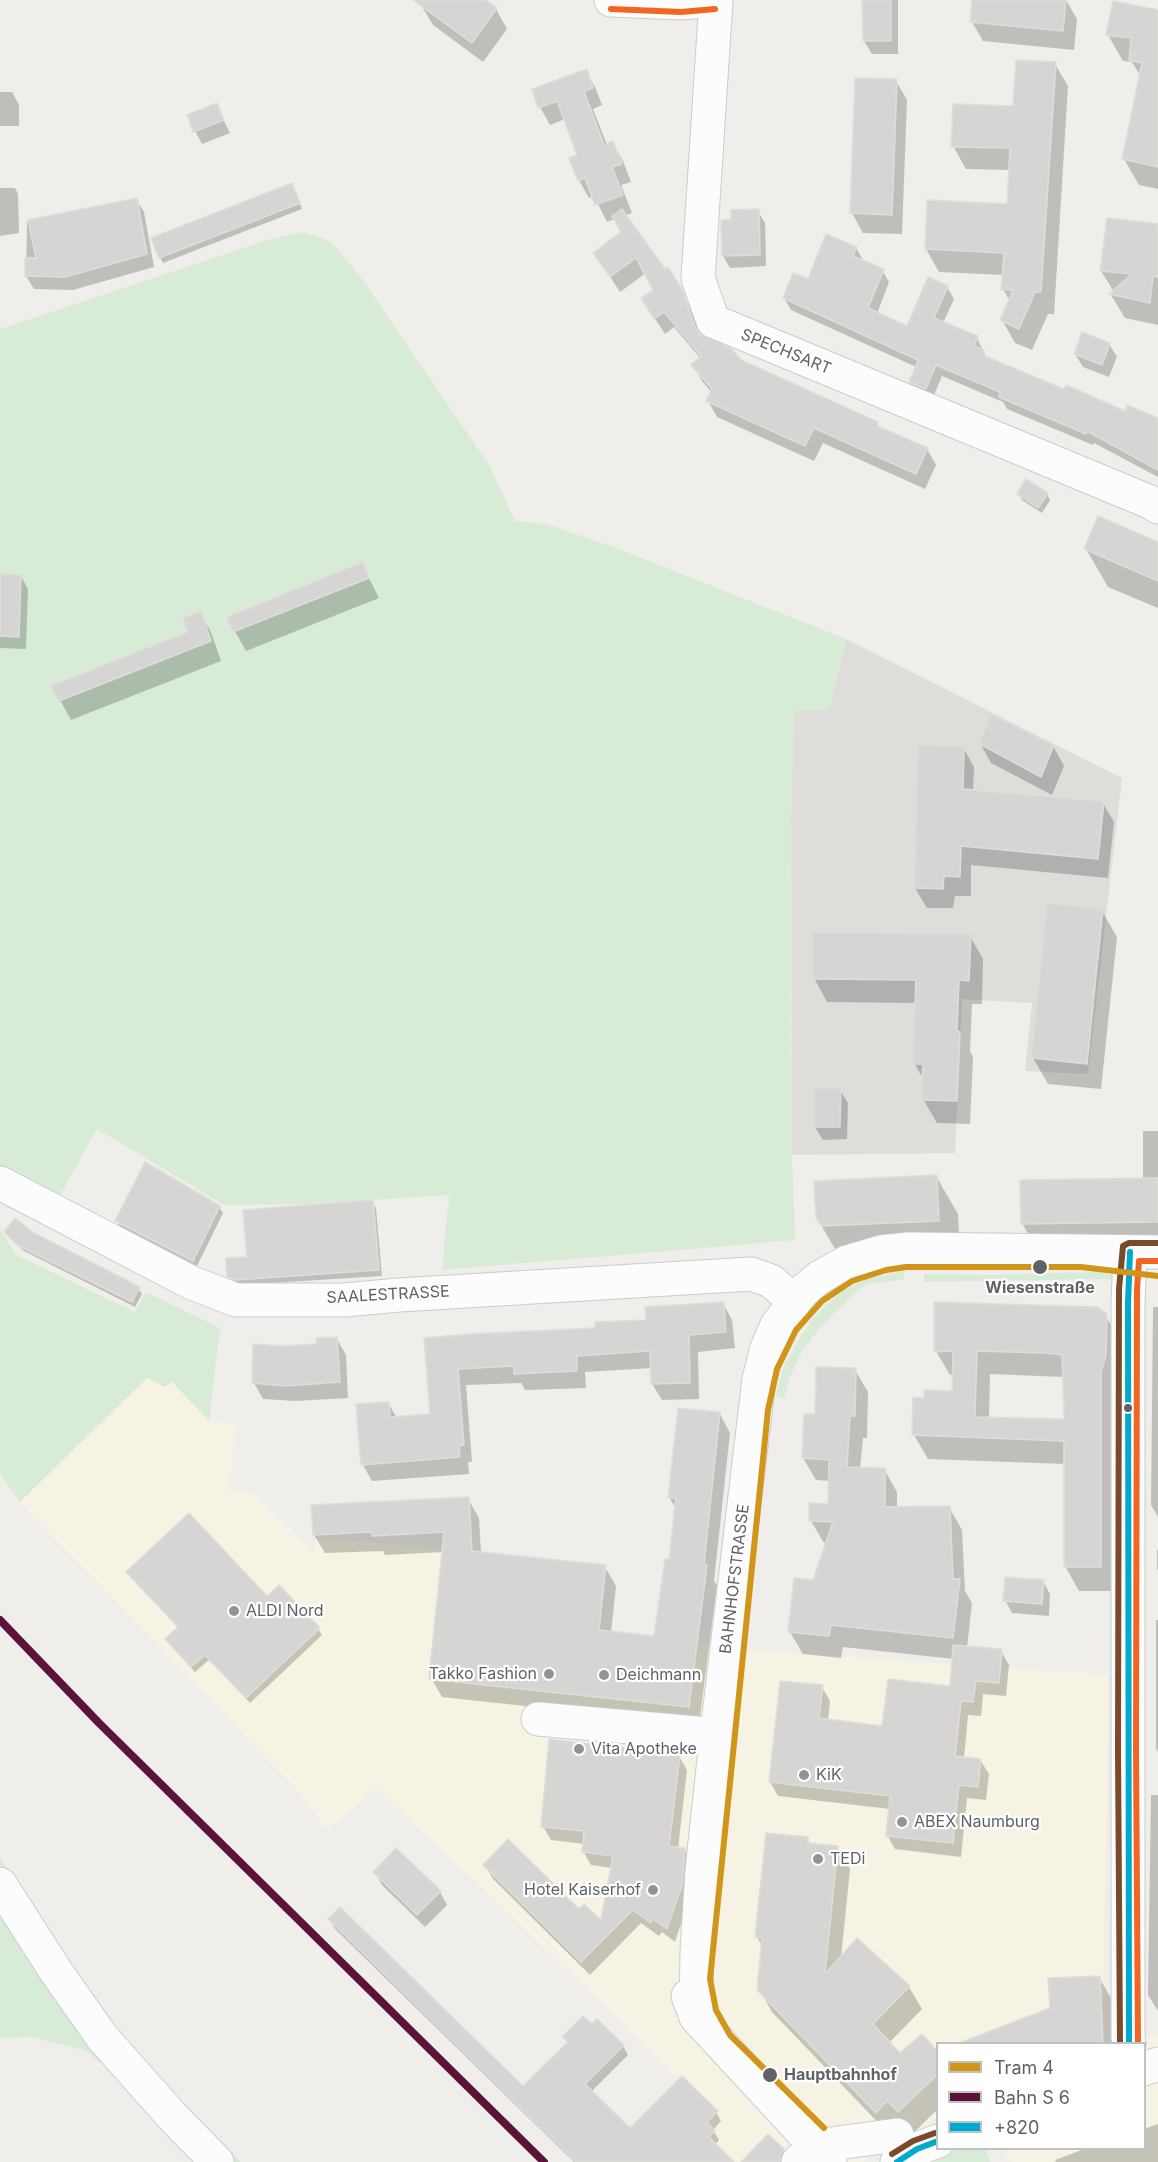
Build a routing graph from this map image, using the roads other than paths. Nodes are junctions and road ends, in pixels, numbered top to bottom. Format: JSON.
{"nodes":[{"id":1,"x":611,"y":0,"type":"edge"},
{"id":2,"x":715,"y":0,"type":"edge"},
{"id":3,"x":1158,"y":507,"type":"edge"},
{"id":4,"x":0,"y":1183,"type":"edge"},
{"id":5,"x":1144,"y":1252,"type":"edge"},
{"id":6,"x":794,"y":1301,"type":"junction"},
{"id":7,"x":538,"y":1719,"type":"dead end"},
{"id":8,"x":716,"y":1741,"type":"junction"},
{"id":9,"x":0,"y":1884,"type":"edge"},
{"id":10,"x":682,"y":1981,"type":"dead end"},
{"id":11,"x":696,"y":2017,"type":"junction"},
{"id":12,"x":1130,"y":2042,"type":"edge"},
{"id":13,"x":936,"y":2142,"type":"edge"},
{"id":14,"x":897,"y":2148,"type":"edge"},
{"id":15,"x":815,"y":2157,"type":"edge"},
{"id":16,"x":217,"y":2162,"type":"edge"}],
"edges":[{"from":1,"to":2,"type":"street","name":"SPECHSART"},
{"from":2,"to":3,"type":"street","name":"SPECHSART"},
{"from":4,"to":6,"type":"street","name":"SAALESTRASSE"},
{"from":5,"to":6,"type":"street","name":"BAHNHOFSTRASSE"},
{"from":5,"to":12,"type":"street"},
{"from":6,"to":8,"type":"street","name":"BAHNHOFSTRASSE"},
{"from":7,"to":8,"type":"street"},
{"from":8,"to":11,"type":"street","name":"BAHNHOFSTRASSE"},
{"from":9,"to":16,"type":"street"},
{"from":10,"to":11,"type":"street"},
{"from":11,"to":15,"type":"street"},
{"from":13,"to":14,"type":"street"},
{"from":14,"to":15,"type":"street"}]}
